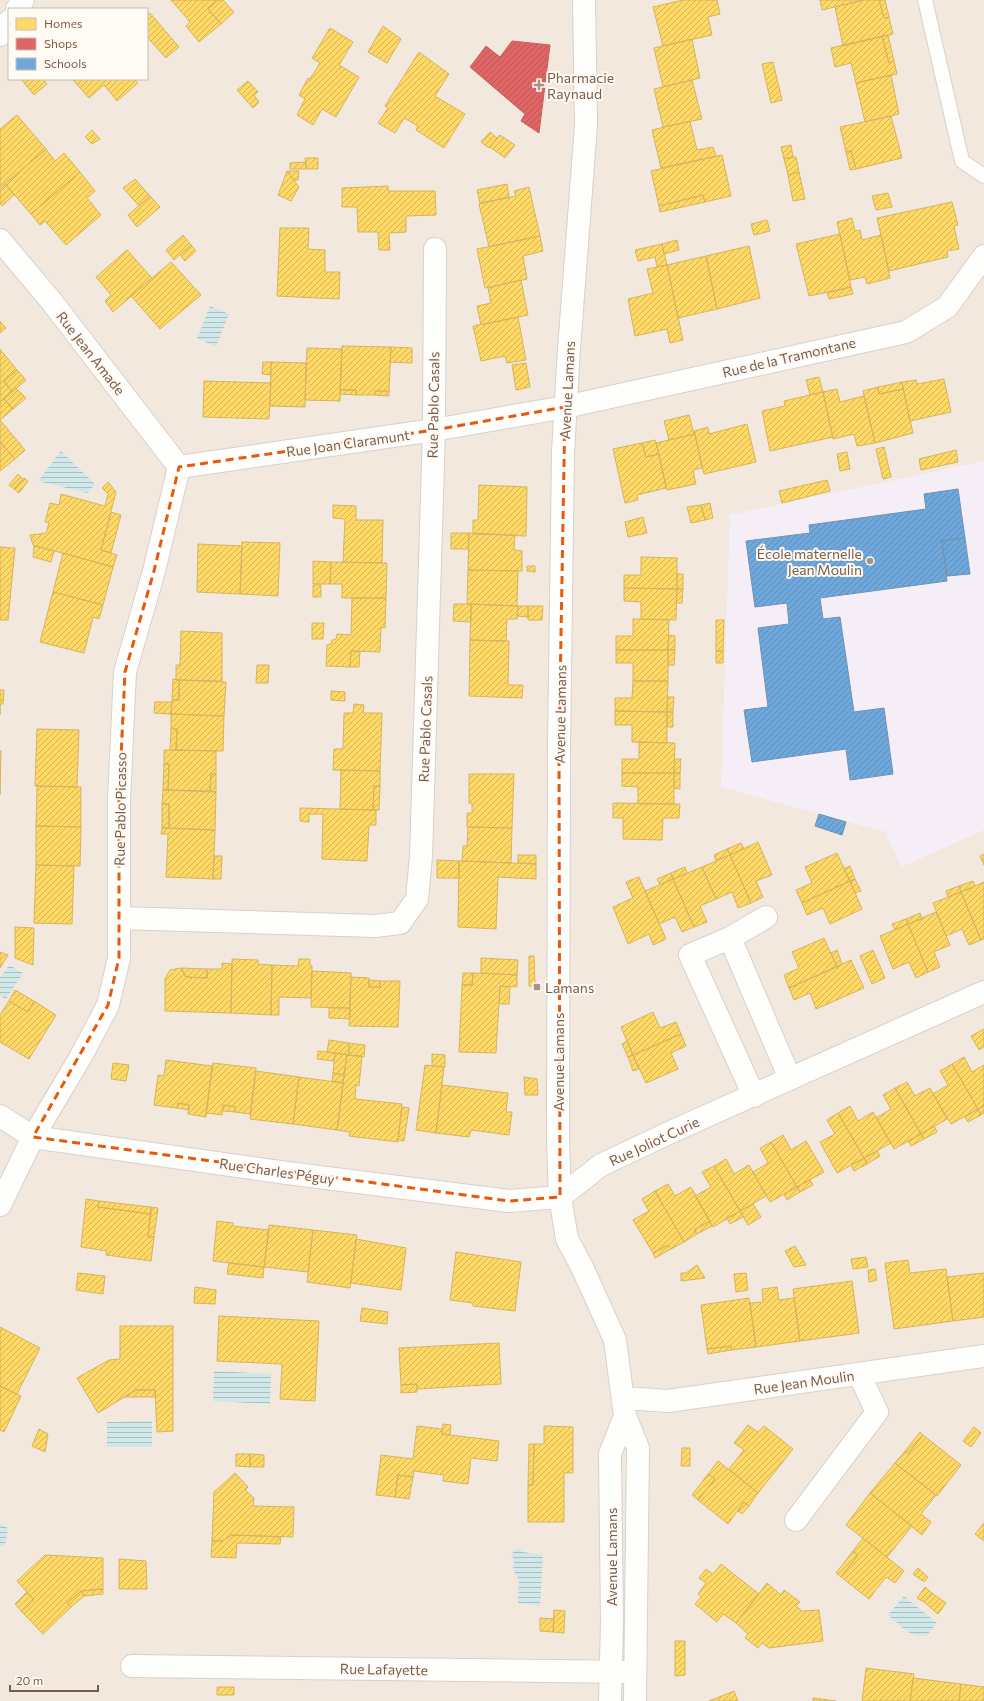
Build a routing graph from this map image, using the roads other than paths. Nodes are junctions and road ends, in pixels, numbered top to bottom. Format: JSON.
{"nodes":[{"id":1,"x":584,"y":0,"type":"edge"},
{"id":2,"x":925,"y":0,"type":"edge"},
{"id":3,"x":8,"y":23,"type":"edge"},
{"id":4,"x":0,"y":35,"type":"edge"},
{"id":5,"x":984,"y":176,"type":"edge"},
{"id":6,"x":0,"y":240,"type":"edge"},
{"id":7,"x":435,"y":249,"type":"dead end"},
{"id":8,"x":984,"y":256,"type":"edge"},
{"id":9,"x":565,"y":407,"type":"junction"},
{"id":10,"x":434,"y":430,"type":"junction"},
{"id":11,"x":179,"y":467,"type":"junction"},
{"id":12,"x":766,"y":917,"type":"dead end"},
{"id":13,"x":120,"y":918,"type":"junction"},
{"id":14,"x":730,"y":938,"type":"junction"},
{"id":15,"x":984,"y":992,"type":"edge"},
{"id":16,"x":790,"y":1079,"type":"junction"},
{"id":17,"x":754,"y":1096,"type":"junction"},
{"id":18,"x":0,"y":1116,"type":"edge"},
{"id":19,"x":33,"y":1137,"type":"junction"},
{"id":20,"x":560,"y":1197,"type":"junction"},
{"id":21,"x":0,"y":1205,"type":"edge"},
{"id":22,"x":984,"y":1356,"type":"edge"},
{"id":23,"x":859,"y":1374,"type":"junction"},
{"id":24,"x":625,"y":1407,"type":"junction"},
{"id":25,"x":796,"y":1520,"type":"dead end"},
{"id":26,"x":132,"y":1666,"type":"dead end"},
{"id":27,"x":610,"y":1672,"type":"junction"},
{"id":28,"x":635,"y":1672,"type":"junction"},
{"id":29,"x":610,"y":1701,"type":"edge"},
{"id":30,"x":635,"y":1701,"type":"edge"}],
"edges":[{"from":1,"to":9,"type":"street","name":"Avenue Lamans"},
{"from":2,"to":5,"type":"lane"},
{"from":3,"to":4,"type":"street"},
{"from":6,"to":11,"type":"street","name":"Rue Jean Amade"},
{"from":7,"to":10,"type":"street","name":"Rue Pablo Casals"},
{"from":8,"to":9,"type":"street","name":"Rue de la Tramontane"},
{"from":9,"to":10,"type":"street","name":"Rue Joan Claramunt"},
{"from":9,"to":20,"type":"street","name":"Avenue Lamans"},
{"from":10,"to":11,"type":"street","name":"Rue Joan Claramunt"},
{"from":10,"to":13,"type":"street","name":"Rue Pablo Casals"},
{"from":11,"to":13,"type":"street","name":"Rue Pablo Picasso"},
{"from":12,"to":14,"type":"street"},
{"from":13,"to":19,"type":"street","name":"Rue Pablo Picasso"},
{"from":14,"to":16,"type":"street"},
{"from":14,"to":17,"type":"street"},
{"from":15,"to":16,"type":"street","name":"Rue Joliot Curie"},
{"from":16,"to":17,"type":"street","name":"Rue Joliot Curie"},
{"from":17,"to":20,"type":"street","name":"Rue Joliot Curie"},
{"from":18,"to":19,"type":"street","name":"Rue Charles Péguy"},
{"from":19,"to":20,"type":"street","name":"Rue Charles Péguy"},
{"from":19,"to":21,"type":"street","name":"Rue Pablo Picasso"},
{"from":20,"to":24,"type":"street","name":"Avenue Lamans"},
{"from":22,"to":23,"type":"street","name":"Rue Jean Moulin"},
{"from":23,"to":24,"type":"street","name":"Rue Jean Moulin"},
{"from":23,"to":25,"type":"street"},
{"from":24,"to":27,"type":"street","name":"Avenue Lamans"},
{"from":24,"to":28,"type":"street","name":"Avenue Lamans"},
{"from":26,"to":27,"type":"street","name":"Rue Lafayette"},
{"from":27,"to":28,"type":"street","name":"Rue Lafayette"},
{"from":27,"to":29,"type":"street","name":"Avenue Lamans"},
{"from":28,"to":30,"type":"street","name":"Avenue Lamans"}]}
